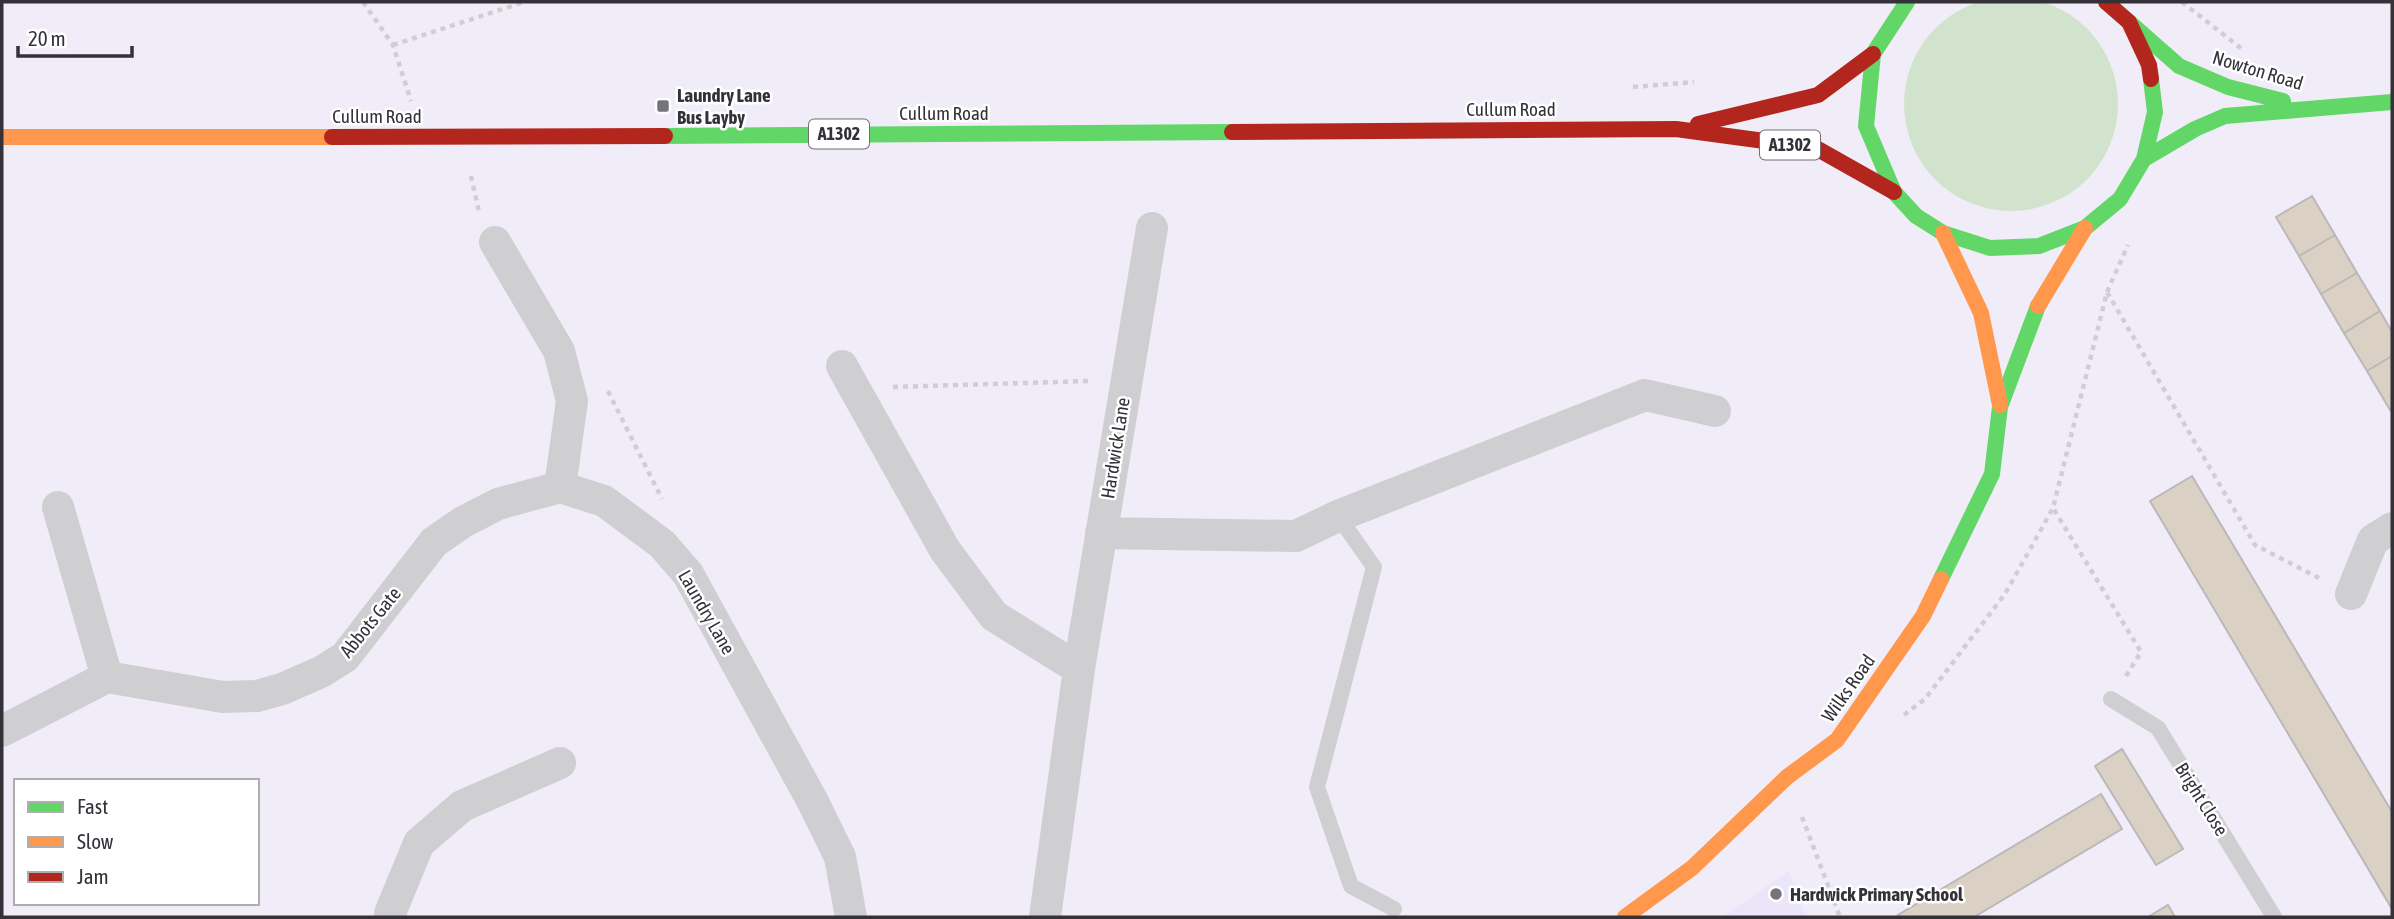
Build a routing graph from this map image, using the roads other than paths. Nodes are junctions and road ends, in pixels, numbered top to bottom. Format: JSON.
{"nodes":[{"id":1,"x":1907,"y":2,"type":"edge"},
{"id":2,"x":2106,"y":2,"type":"edge"},
{"id":3,"x":2129,"y":22,"type":"junction"},
{"id":4,"x":1873,"y":54,"type":"junction"},
{"id":5,"x":2392,"y":102,"type":"edge"},
{"id":6,"x":2310,"y":108,"type":"junction"},
{"id":7,"x":1676,"y":129,"type":"junction"},
{"id":8,"x":2,"y":137,"type":"edge"},
{"id":9,"x":2144,"y":159,"type":"junction"},
{"id":10,"x":1894,"y":192,"type":"junction"},
{"id":11,"x":1152,"y":228,"type":"dead end"},
{"id":12,"x":2085,"y":228,"type":"junction"},
{"id":13,"x":1942,"y":233,"type":"junction"},
{"id":14,"x":495,"y":242,"type":"road end"},
{"id":15,"x":849,"y":377,"type":"road end"},
{"id":16,"x":2000,"y":407,"type":"junction"},
{"id":17,"x":1715,"y":411,"type":"dead end"},
{"id":18,"x":560,"y":486,"type":"junction"},
{"id":19,"x":58,"y":507,"type":"dead end"},
{"id":20,"x":1338,"y":516,"type":"junction"},
{"id":21,"x":2392,"y":528,"type":"edge"},
{"id":22,"x":1101,"y":533,"type":"junction"},
{"id":23,"x":2351,"y":594,"type":"road end"},
{"id":24,"x":1079,"y":669,"type":"junction"},
{"id":25,"x":107,"y":677,"type":"junction"},
{"id":26,"x":2111,"y":699,"type":"road end"},
{"id":27,"x":2,"y":732,"type":"edge"},
{"id":28,"x":560,"y":763,"type":"dead end"},
{"id":29,"x":1394,"y":909,"type":"dead end"},
{"id":30,"x":388,"y":916,"type":"edge"},
{"id":31,"x":851,"y":917,"type":"edge"},
{"id":32,"x":1045,"y":917,"type":"edge"},
{"id":33,"x":1625,"y":917,"type":"edge"},
{"id":34,"x":2274,"y":917,"type":"edge"}],
"edges":[{"from":1,"to":4,"type":"main road"},
{"from":2,"to":3,"type":"main road","name":"Nowton Road"},
{"from":3,"to":6,"type":"main road","name":"Nowton Road"},
{"from":3,"to":9,"type":"main road"},
{"from":4,"to":7,"type":"main road","name":"Cullum Road","number":"A1302"},
{"from":4,"to":10,"type":"main road"},
{"from":5,"to":6,"type":"main road","name":"Nowton Road"},
{"from":6,"to":9,"type":"main road","name":"Nowton Road"},
{"from":7,"to":8,"type":"main road","name":"Cullum Road","number":"A1302"},
{"from":7,"to":10,"type":"main road","name":"Cullum Road","number":"A1302"},
{"from":9,"to":12,"type":"main road"},
{"from":10,"to":13,"type":"main road"},
{"from":11,"to":22,"type":"street","name":"Hardwick Lane"},
{"from":12,"to":13,"type":"main road"},
{"from":12,"to":16,"type":"main road","name":"Wilks Road"},
{"from":13,"to":16,"type":"main road","name":"Wilks Road"},
{"from":14,"to":18,"type":"street"},
{"from":15,"to":24,"type":"street"},
{"from":16,"to":33,"type":"main road","name":"Wilks Road"},
{"from":17,"to":20,"type":"street"},
{"from":18,"to":25,"type":"street","name":"Abbots Gate"},
{"from":18,"to":31,"type":"street","name":"Laundry Lane"},
{"from":19,"to":25,"type":"street"},
{"from":20,"to":22,"type":"street"},
{"from":20,"to":29,"type":"lane"},
{"from":21,"to":23,"type":"street"},
{"from":22,"to":24,"type":"street","name":"Hardwick Lane"},
{"from":24,"to":32,"type":"street","name":"Hardwick Lane"},
{"from":25,"to":27,"type":"street"},
{"from":26,"to":34,"type":"lane","name":"Bright Close"},
{"from":28,"to":30,"type":"street"}]}
